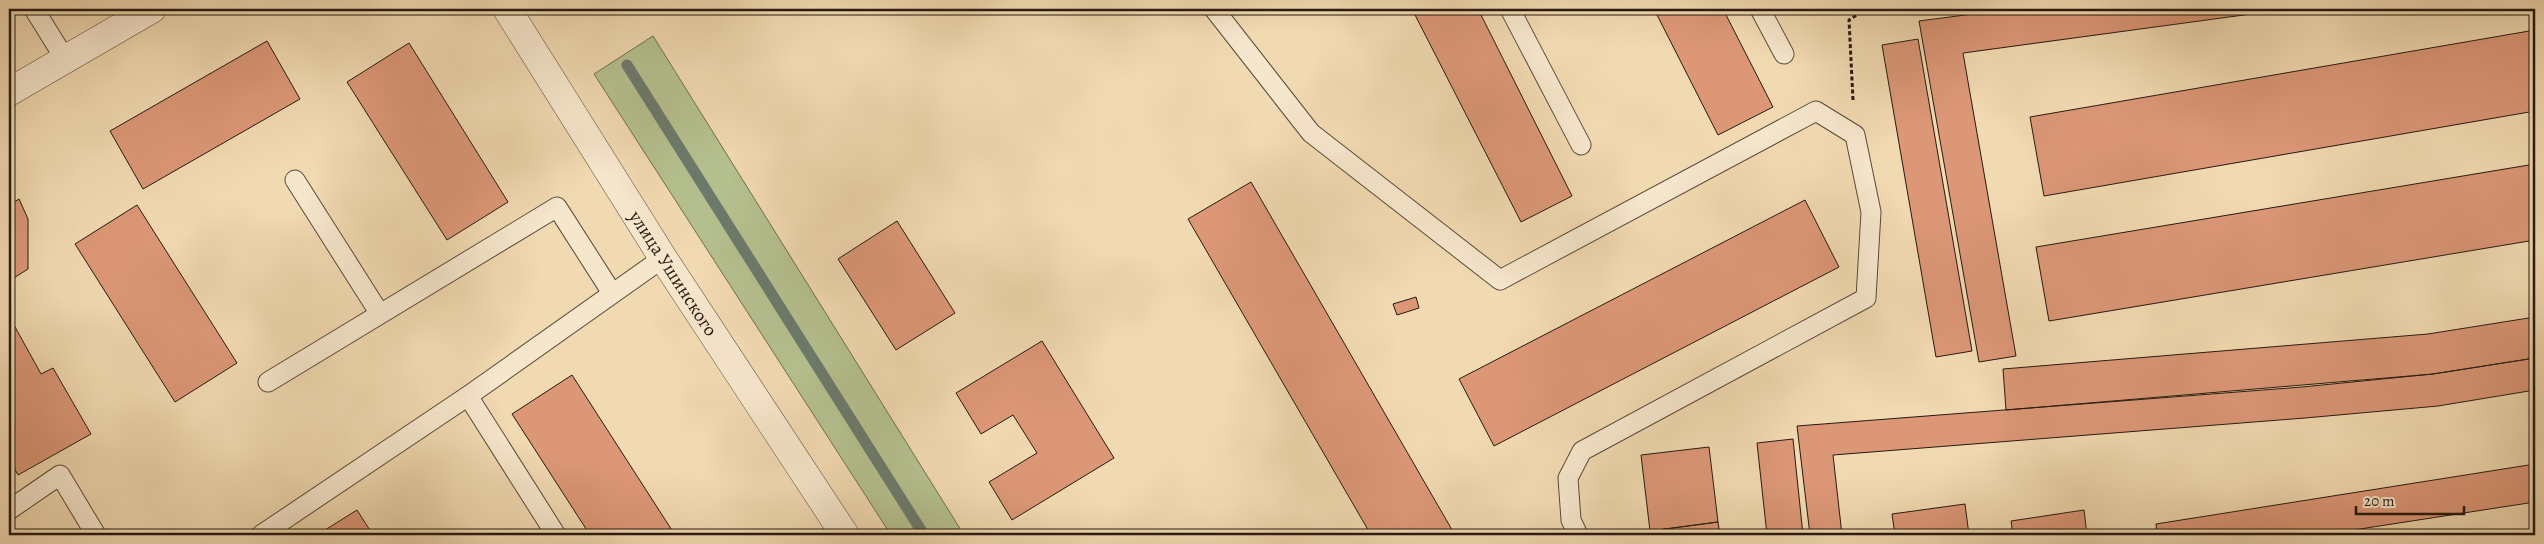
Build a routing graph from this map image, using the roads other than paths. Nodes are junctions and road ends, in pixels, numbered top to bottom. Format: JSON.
{"nodes":[{"id":1,"x":34,"y":9,"type":"edge"},
{"id":2,"x":152,"y":9,"type":"edge"},
{"id":3,"x":507,"y":9,"type":"edge"},
{"id":4,"x":1214,"y":9,"type":"edge"},
{"id":5,"x":1510,"y":9,"type":"edge"},
{"id":6,"x":1760,"y":9,"type":"edge"},
{"id":7,"x":1784,"y":54,"type":"dead end"},
{"id":8,"x":65,"y":59,"type":"junction"},
{"id":9,"x":9,"y":92,"type":"edge"},
{"id":10,"x":1581,"y":145,"type":"dead end"},
{"id":11,"x":295,"y":180,"type":"dead end"},
{"id":12,"x":663,"y":258,"type":"junction"},
{"id":13,"x":612,"y":293,"type":"junction"},
{"id":14,"x":380,"y":314,"type":"junction"},
{"id":15,"x":268,"y":382,"type":"dead end"},
{"id":16,"x":468,"y":396,"type":"junction"},
{"id":17,"x":9,"y":510,"type":"edge"},
{"id":18,"x":96,"y":535,"type":"edge"},
{"id":19,"x":261,"y":535,"type":"edge"},
{"id":20,"x":556,"y":535,"type":"edge"},
{"id":21,"x":845,"y":535,"type":"edge"},
{"id":22,"x":1578,"y":535,"type":"edge"}],
"edges":[{"from":1,"to":8,"type":"lane"},
{"from":2,"to":8,"type":"street"},
{"from":3,"to":12,"type":"street","name":"улица Ушинского"},
{"from":4,"to":22,"type":"lane"},
{"from":5,"to":10,"type":"lane"},
{"from":6,"to":7,"type":"lane"},
{"from":8,"to":9,"type":"street"},
{"from":11,"to":14,"type":"lane"},
{"from":12,"to":13,"type":"lane"},
{"from":12,"to":21,"type":"street","name":"улица Ушинского"},
{"from":13,"to":14,"type":"lane"},
{"from":13,"to":16,"type":"lane"},
{"from":14,"to":15,"type":"lane"},
{"from":16,"to":19,"type":"lane"},
{"from":16,"to":20,"type":"lane"},
{"from":17,"to":18,"type":"lane"}]}
